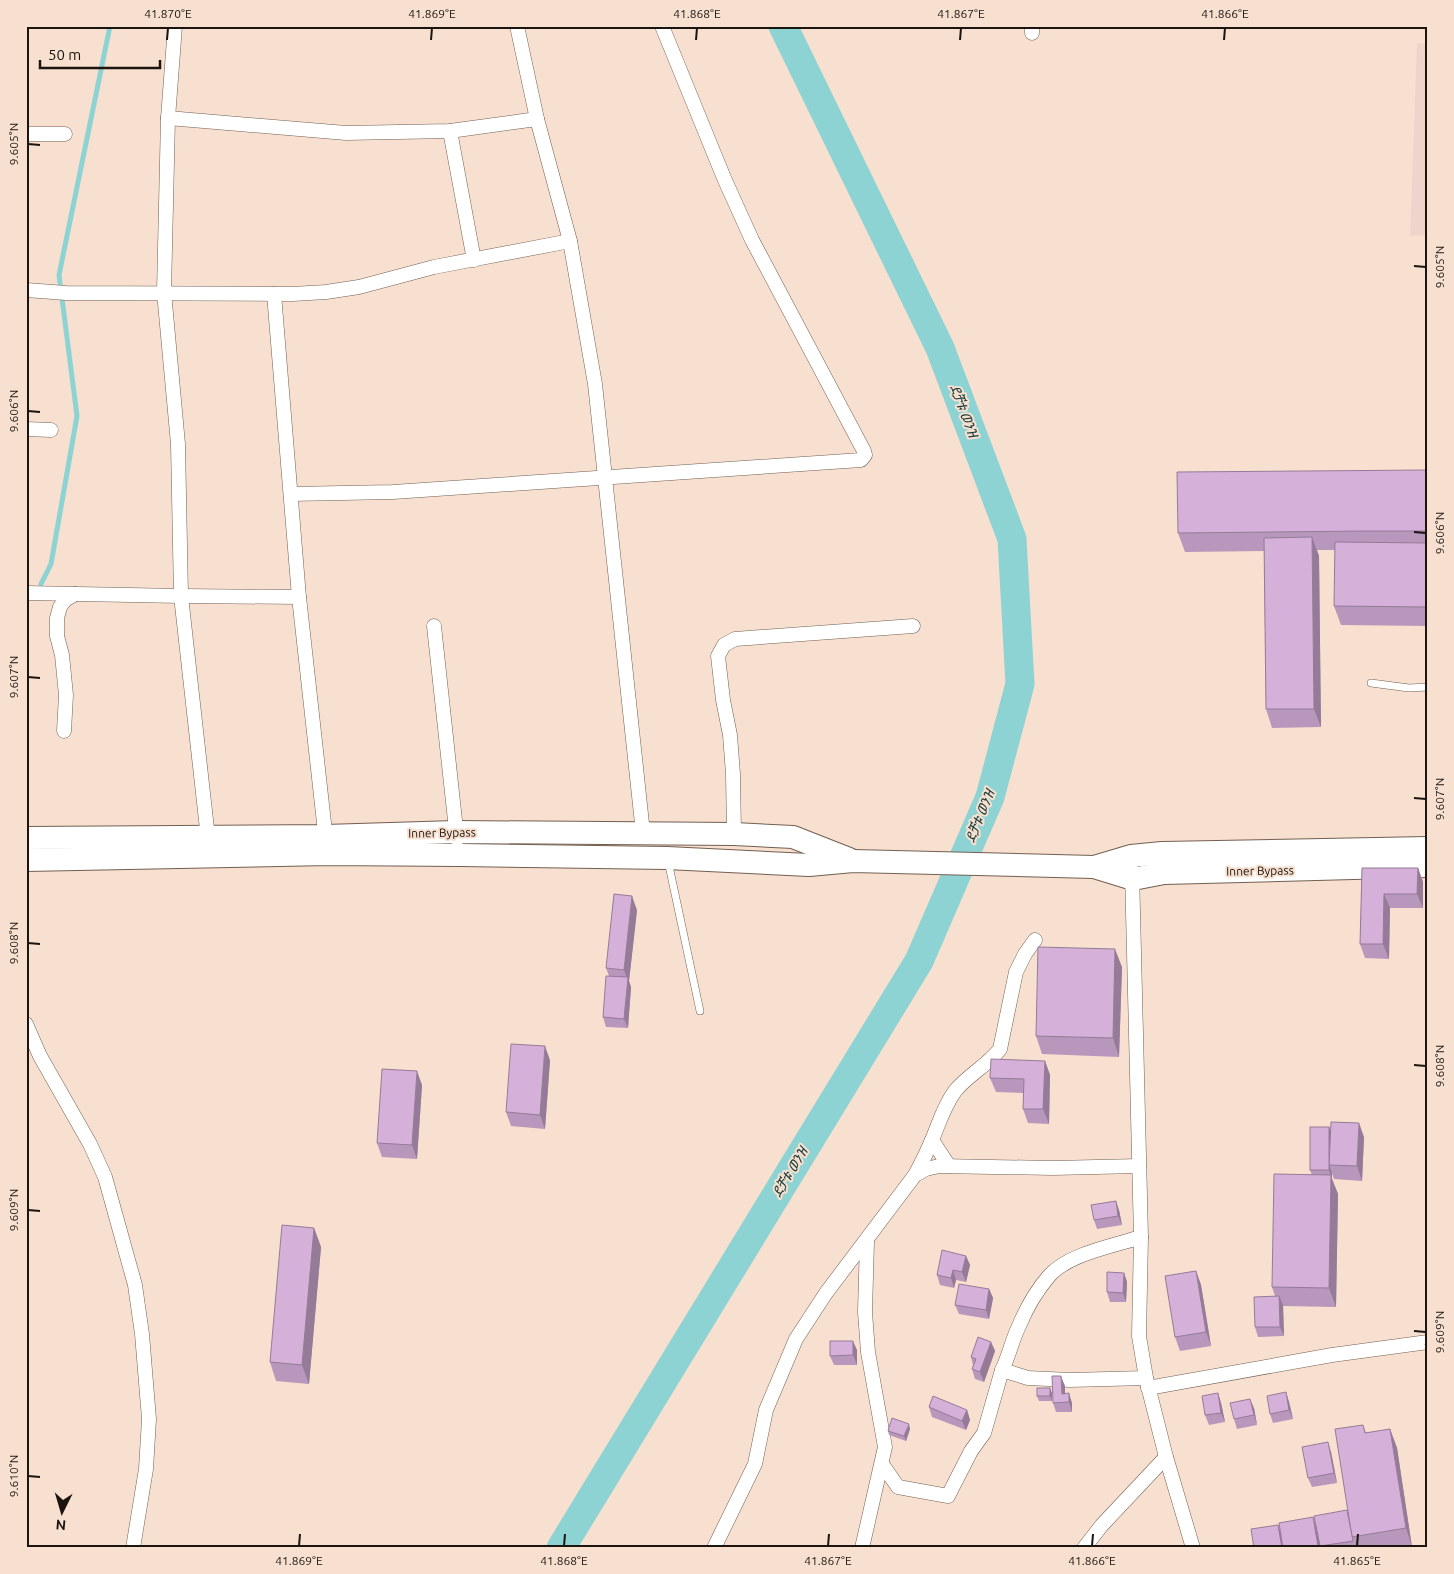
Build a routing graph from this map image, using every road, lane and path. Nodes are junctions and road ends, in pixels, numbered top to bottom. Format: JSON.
{"nodes":[{"id":1,"x":175,"y":26,"type":"edge"},
{"id":2,"x":517,"y":26,"type":"edge"},
{"id":3,"x":662,"y":26,"type":"edge"},
{"id":4,"x":168,"y":118,"type":"junction"},
{"id":5,"x":537,"y":118,"type":"junction"},
{"id":6,"x":450,"y":131,"type":"junction"},
{"id":7,"x":26,"y":134,"type":"edge"},
{"id":8,"x":65,"y":134,"type":"dead end"},
{"id":9,"x":570,"y":241,"type":"junction"},
{"id":10,"x":474,"y":260,"type":"junction"},
{"id":11,"x":26,"y":290,"type":"edge"},
{"id":12,"x":164,"y":292,"type":"junction"},
{"id":13,"x":274,"y":294,"type":"junction"},
{"id":14,"x":26,"y":429,"type":"edge"},
{"id":15,"x":50,"y":430,"type":"dead end"},
{"id":16,"x":604,"y":477,"type":"junction"},
{"id":17,"x":291,"y":494,"type":"junction"},
{"id":18,"x":26,"y":593,"type":"edge"},
{"id":19,"x":75,"y":594,"type":"junction"},
{"id":20,"x":181,"y":596,"type":"junction"},
{"id":21,"x":300,"y":597,"type":"junction"},
{"id":22,"x":434,"y":626,"type":"dead end"},
{"id":23,"x":913,"y":626,"type":"dead end"},
{"id":24,"x":1371,"y":683,"type":"dead end"},
{"id":25,"x":1428,"y":687,"type":"edge"},
{"id":26,"x":64,"y":731,"type":"dead end"},
{"id":27,"x":456,"y":832,"type":"junction"},
{"id":28,"x":643,"y":833,"type":"junction"},
{"id":29,"x":734,"y":834,"type":"junction"},
{"id":30,"x":26,"y":838,"type":"edge"},
{"id":31,"x":208,"y":838,"type":"junction"},
{"id":32,"x":327,"y":845,"type":"junction"},
{"id":33,"x":1428,"y":848,"type":"edge"},
{"id":34,"x":460,"y":855,"type":"junction"},
{"id":35,"x":1131,"y":856,"type":"junction"},
{"id":36,"x":667,"y":858,"type":"junction"},
{"id":37,"x":26,"y":860,"type":"edge"},
{"id":38,"x":853,"y":861,"type":"junction"},
{"id":39,"x":1428,"y":866,"type":"edge"},
{"id":40,"x":1094,"y":867,"type":"junction"},
{"id":41,"x":1133,"y":879,"type":"junction"},
{"id":42,"x":1035,"y":940,"type":"dead end"},
{"id":43,"x":700,"y":1011,"type":"dead end"},
{"id":44,"x":26,"y":1024,"type":"edge"},
{"id":45,"x":932,"y":1140,"type":"junction"},
{"id":46,"x":949,"y":1166,"type":"junction"},
{"id":47,"x":1139,"y":1166,"type":"junction"},
{"id":48,"x":915,"y":1175,"type":"junction"},
{"id":49,"x":1141,"y":1237,"type":"junction"},
{"id":50,"x":867,"y":1241,"type":"junction"},
{"id":51,"x":1428,"y":1342,"type":"edge"},
{"id":52,"x":1002,"y":1370,"type":"junction"},
{"id":53,"x":1147,"y":1383,"type":"junction"},
{"id":54,"x":1166,"y":1457,"type":"junction"},
{"id":55,"x":882,"y":1464,"type":"junction"},
{"id":56,"x":133,"y":1548,"type":"edge"},
{"id":57,"x":714,"y":1548,"type":"edge"},
{"id":58,"x":862,"y":1548,"type":"edge"},
{"id":59,"x":1084,"y":1548,"type":"edge"},
{"id":60,"x":1193,"y":1548,"type":"edge"}],
"edges":[{"from":1,"to":4,"type":"street"},
{"from":2,"to":5,"type":"street"},
{"from":3,"to":16,"type":"street"},
{"from":4,"to":6,"type":"street"},
{"from":4,"to":12,"type":"street"},
{"from":5,"to":6,"type":"street"},
{"from":5,"to":9,"type":"street"},
{"from":6,"to":10,"type":"street"},
{"from":7,"to":8,"type":"street"},
{"from":9,"to":10,"type":"street"},
{"from":9,"to":16,"type":"street"},
{"from":10,"to":13,"type":"street"},
{"from":11,"to":12,"type":"street"},
{"from":12,"to":13,"type":"street"},
{"from":12,"to":20,"type":"street"},
{"from":13,"to":17,"type":"street"},
{"from":14,"to":15,"type":"street"},
{"from":16,"to":17,"type":"street"},
{"from":16,"to":28,"type":"street"},
{"from":17,"to":21,"type":"street"},
{"from":18,"to":19,"type":"street"},
{"from":19,"to":20,"type":"street"},
{"from":19,"to":26,"type":"street"},
{"from":20,"to":21,"type":"street"},
{"from":20,"to":31,"type":"street"},
{"from":21,"to":32,"type":"street"},
{"from":22,"to":27,"type":"street"},
{"from":23,"to":29,"type":"street"},
{"from":24,"to":25,"type":"lane"},
{"from":27,"to":28,"type":"main road","name":"Inner Bypass"},
{"from":27,"to":32,"type":"main road","name":"Inner Bypass"},
{"from":27,"to":34,"type":"street"},
{"from":28,"to":29,"type":"main road","name":"Inner Bypass"},
{"from":29,"to":38,"type":"main road","name":"Inner Bypass"},
{"from":30,"to":31,"type":"main road","name":"Inner Bypass"},
{"from":31,"to":32,"type":"main road","name":"Inner Bypass"},
{"from":32,"to":34,"type":"main road","name":"Inner Bypass"},
{"from":32,"to":37,"type":"main road","name":"Inner Bypass"},
{"from":33,"to":35,"type":"main road","name":"Inner Bypass"},
{"from":34,"to":36,"type":"main road","name":"Inner Bypass"},
{"from":35,"to":40,"type":"main road","name":"Inner Bypass"},
{"from":35,"to":41,"type":"street"},
{"from":36,"to":38,"type":"main road","name":"Inner Bypass"},
{"from":36,"to":43,"type":"lane"},
{"from":38,"to":40,"type":"main road","name":"Inner Bypass"},
{"from":39,"to":41,"type":"main road","name":"Inner Bypass"},
{"from":40,"to":41,"type":"main road","name":"Inner Bypass"},
{"from":41,"to":47,"type":"street"},
{"from":42,"to":45,"type":"street"},
{"from":44,"to":56,"type":"street"},
{"from":45,"to":46,"type":"street"},
{"from":45,"to":48,"type":"street"},
{"from":46,"to":47,"type":"street"},
{"from":46,"to":48,"type":"street"},
{"from":47,"to":49,"type":"street"},
{"from":48,"to":50,"type":"street"},
{"from":49,"to":52,"type":"street"},
{"from":49,"to":53,"type":"street"},
{"from":50,"to":55,"type":"street"},
{"from":50,"to":57,"type":"street"},
{"from":51,"to":53,"type":"street"},
{"from":52,"to":53,"type":"street"},
{"from":52,"to":55,"type":"street"},
{"from":53,"to":54,"type":"street"},
{"from":54,"to":59,"type":"street"},
{"from":54,"to":60,"type":"street"},
{"from":55,"to":58,"type":"street"}]}
